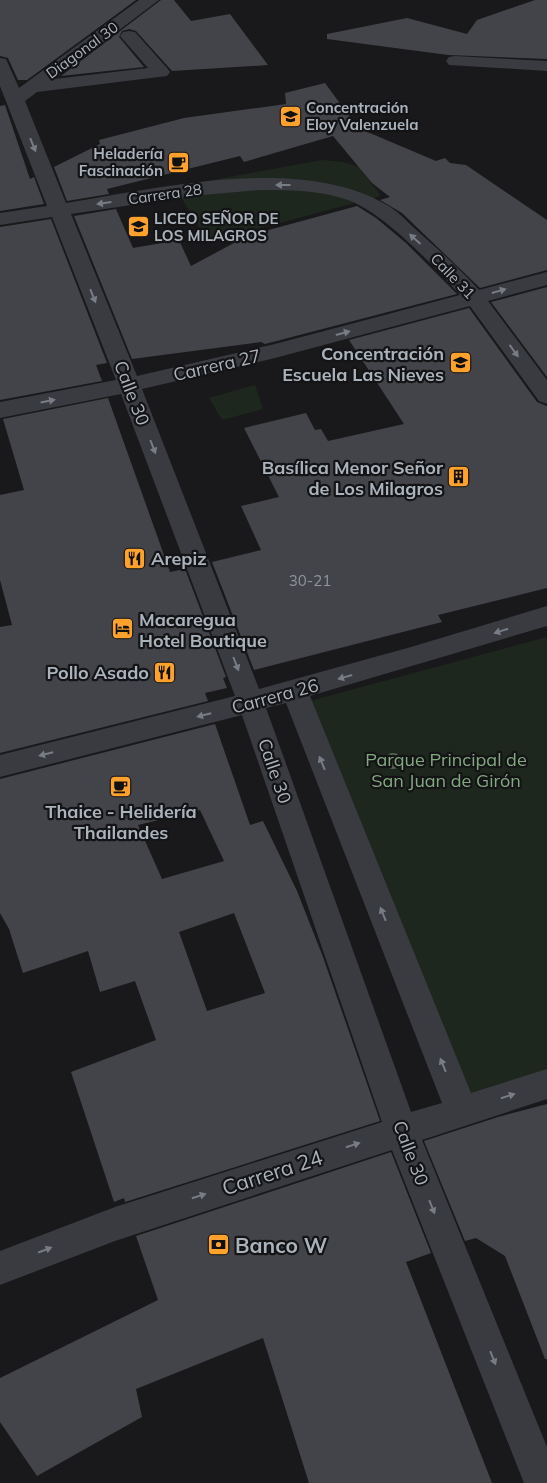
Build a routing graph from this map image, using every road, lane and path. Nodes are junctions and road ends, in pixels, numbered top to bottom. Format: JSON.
{"nodes":[{"id":1,"x":150,"y":0,"type":"edge"},
{"id":2,"x":129,"y":36,"type":"dead end"},
{"id":3,"x":455,"y":61,"type":"dead end"},
{"id":4,"x":0,"y":63,"type":"edge"},
{"id":5,"x":547,"y":66,"type":"edge"},
{"id":6,"x":23,"y":93,"type":"junction"},
{"id":7,"x":331,"y":190,"type":"joint"},
{"id":8,"x":58,"y":210,"type":"junction"},
{"id":9,"x":0,"y":219,"type":"edge"},
{"id":10,"x":547,"y":278,"type":"edge"},
{"id":11,"x":475,"y":298,"type":"junction"},
{"id":12,"x":129,"y":385,"type":"junction"},
{"id":13,"x":547,"y":396,"type":"edge"},
{"id":14,"x":0,"y":410,"type":"edge"},
{"id":15,"x":547,"y":616,"type":"edge"},
{"id":16,"x":295,"y":691,"type":"junction"},
{"id":17,"x":251,"y":703,"type":"junction"},
{"id":18,"x":0,"y":766,"type":"edge"},
{"id":19,"x":547,"y":1084,"type":"edge"},
{"id":20,"x":461,"y":1110,"type":"junction"},
{"id":21,"x":401,"y":1130,"type":"junction"},
{"id":22,"x":0,"y":1268,"type":"edge"},
{"id":23,"x":542,"y":1483,"type":"edge"}],
"edges":[{"from":1,"to":6,"type":"street","name":"Diagonal 30"},
{"from":2,"to":6,"type":"street"},
{"from":3,"to":5,"type":"street"},
{"from":4,"to":6,"type":"street","name":"Calle 30"},
{"from":6,"to":8,"type":"street","name":"Calle 30","one_way":true},
{"from":7,"to":8,"type":"street","name":"Carrera 28","one_way":true},
{"from":11,"to":7,"type":"street","name":"Calle 31","one_way":true},
{"from":8,"to":9,"type":"street","name":"Carrera 28"},
{"from":8,"to":12,"type":"street","name":"Calle 30","one_way":true},
{"from":11,"to":10,"type":"street","name":"Carrera 27","one_way":true},
{"from":12,"to":11,"type":"street","name":"Carrera 27","one_way":true},
{"from":11,"to":13,"type":"street","name":"Calle 31","one_way":true},
{"from":14,"to":12,"type":"street","name":"Carrera 27","one_way":true},
{"from":12,"to":17,"type":"street","name":"Calle 30","one_way":true},
{"from":15,"to":16,"type":"street","name":"Carrera 26","one_way":true},
{"from":16,"to":17,"type":"street","name":"Carrera 26"},
{"from":20,"to":16,"type":"street","one_way":true},
{"from":17,"to":18,"type":"street","name":"Carrera 26","one_way":true},
{"from":17,"to":21,"type":"street","name":"Calle 30"},
{"from":20,"to":19,"type":"street","name":"Carrera 24","one_way":true},
{"from":20,"to":21,"type":"street","name":"Carrera 24"},
{"from":22,"to":21,"type":"street","name":"Carrera 24","one_way":true},
{"from":21,"to":23,"type":"street","name":"Calle 30","one_way":true}]}
